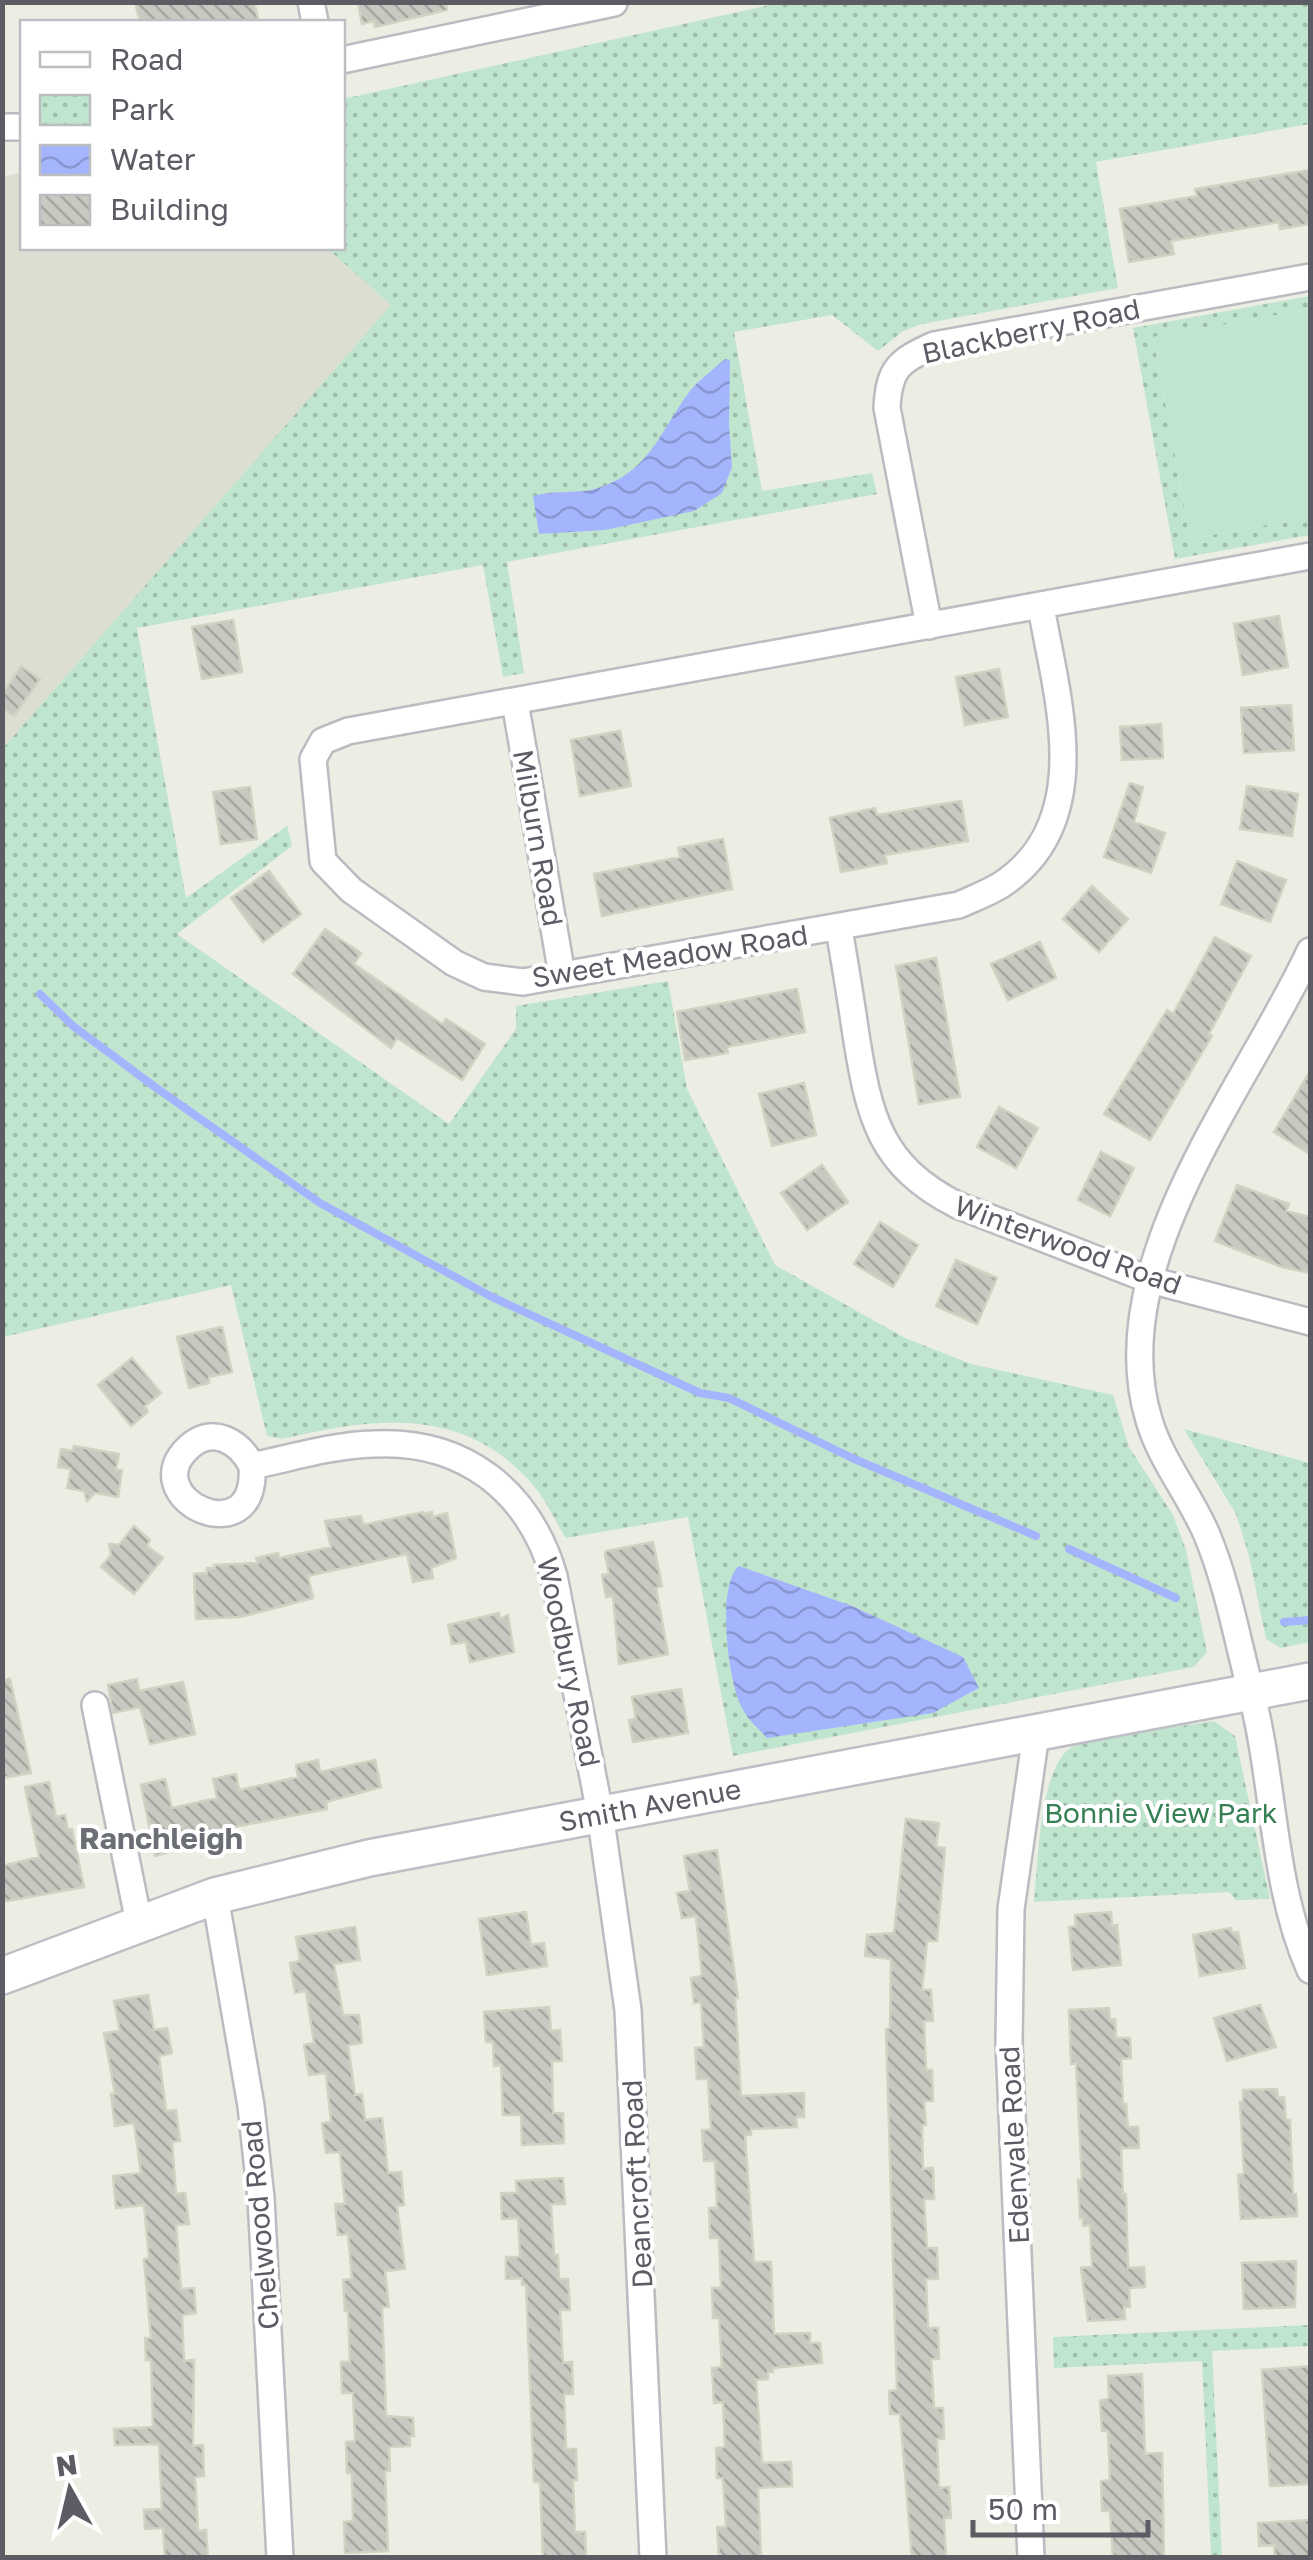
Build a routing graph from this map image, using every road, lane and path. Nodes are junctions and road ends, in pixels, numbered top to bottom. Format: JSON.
{"nodes":[{"id":1,"x":614,"y":3,"type":"edge"},
{"id":2,"x":345,"y":59,"type":"edge"},
{"id":3,"x":1310,"y":276,"type":"edge"},
{"id":4,"x":1310,"y":556,"type":"edge"},
{"id":5,"x":1040,"y":607,"type":"junction"},
{"id":6,"x":929,"y":626,"type":"junction"},
{"id":7,"x":514,"y":702,"type":"junction"},
{"id":8,"x":839,"y":929,"type":"junction"},
{"id":9,"x":1310,"y":951,"type":"edge"},
{"id":10,"x":562,"y":974,"type":"junction"},
{"id":11,"x":1150,"y":1280,"type":"junction"},
{"id":12,"x":1310,"y":1322,"type":"edge"},
{"id":13,"x":252,"y":1466,"type":"dead end"},
{"id":14,"x":1310,"y":1681,"type":"edge"},
{"id":15,"x":1252,"y":1693,"type":"junction"},
{"id":16,"x":95,"y":1705,"type":"dead end"},
{"id":17,"x":1036,"y":1734,"type":"junction"},
{"id":18,"x":600,"y":1813,"type":"junction"},
{"id":19,"x":216,"y":1896,"type":"junction"},
{"id":20,"x":139,"y":1922,"type":"junction"},
{"id":21,"x":1310,"y":1970,"type":"edge"},
{"id":22,"x":2,"y":1976,"type":"edge"},
{"id":23,"x":280,"y":2558,"type":"edge"},
{"id":24,"x":653,"y":2558,"type":"edge"},
{"id":25,"x":1031,"y":2558,"type":"edge"}],
"edges":[{"from":1,"to":2,"type":"street"},
{"from":3,"to":6,"type":"street","name":"Blackberry Road"},
{"from":4,"to":5,"type":"street","name":"Sweet Meadow Road"},
{"from":5,"to":6,"type":"street","name":"Sweet Meadow Road"},
{"from":5,"to":8,"type":"street","name":"Sweet Meadow Road"},
{"from":6,"to":7,"type":"street","name":"Sweet Meadow Road"},
{"from":7,"to":10,"type":"street","name":"Milburn Road"},
{"from":7,"to":10,"type":"street","name":"Sweet Meadow Road"},
{"from":8,"to":10,"type":"street","name":"Sweet Meadow Road"},
{"from":8,"to":11,"type":"street","name":"Winterwood Road"},
{"from":9,"to":11,"type":"street"},
{"from":11,"to":12,"type":"street","name":"Winterwood Road"},
{"from":11,"to":15,"type":"street"},
{"from":13,"to":18,"type":"street","name":"Woodbury Road"},
{"from":14,"to":15,"type":"main road","name":"Smith Avenue"},
{"from":15,"to":17,"type":"main road","name":"Smith Avenue"},
{"from":15,"to":21,"type":"street"},
{"from":16,"to":20,"type":"street"},
{"from":17,"to":18,"type":"main road","name":"Smith Avenue"},
{"from":17,"to":25,"type":"street","name":"Edenvale Road"},
{"from":18,"to":19,"type":"main road","name":"Smith Avenue"},
{"from":18,"to":24,"type":"street","name":"Deancroft Road"},
{"from":19,"to":20,"type":"main road","name":"Smith Avenue"},
{"from":19,"to":23,"type":"street","name":"Chelwood Road"},
{"from":20,"to":22,"type":"main road","name":"Smith Avenue"}]}
